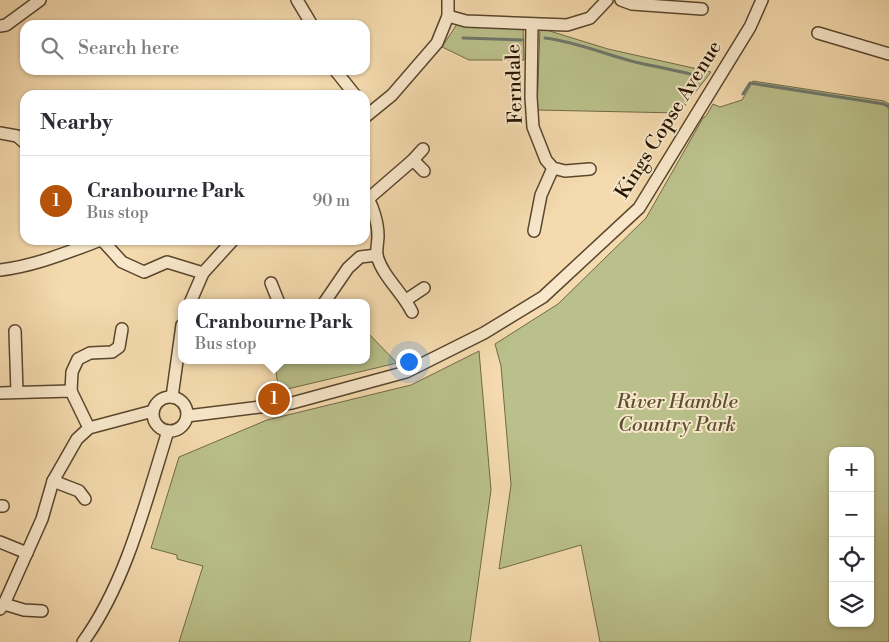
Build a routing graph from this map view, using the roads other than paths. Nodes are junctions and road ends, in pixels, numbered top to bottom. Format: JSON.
{"nodes":[{"id":1,"x":40,"y":0,"type":"edge"},
{"id":2,"x":297,"y":0,"type":"edge"},
{"id":3,"x":448,"y":0,"type":"edge"},
{"id":4,"x":607,"y":0,"type":"edge"},
{"id":5,"x":621,"y":0,"type":"edge"},
{"id":6,"x":762,"y":0,"type":"edge"},
{"id":7,"x":702,"y":9,"type":"dead end"},
{"id":8,"x":448,"y":16,"type":"junction"},
{"id":9,"x":309,"y":20,"type":"edge"},
{"id":10,"x":532,"y":24,"type":"junction"},
{"id":11,"x":0,"y":26,"type":"edge"},
{"id":12,"x":818,"y":33,"type":"dead end"},
{"id":13,"x":889,"y":54,"type":"edge"},
{"id":14,"x":339,"y":75,"type":"edge"},
{"id":15,"x":351,"y":90,"type":"edge"},
{"id":16,"x":370,"y":110,"type":"edge"},
{"id":17,"x":0,"y":133,"type":"edge"},
{"id":18,"x":20,"y":139,"type":"edge"},
{"id":19,"x":423,"y":149,"type":"dead end"},
{"id":20,"x":413,"y":160,"type":"junction"},
{"id":21,"x":553,"y":168,"type":"junction"},
{"id":22,"x":585,"y":168,"type":"dead end"},
{"id":23,"x":424,"y":171,"type":"dead end"},
{"id":24,"x":370,"y":195,"type":"edge"},
{"id":25,"x":370,"y":207,"type":"edge"},
{"id":26,"x":534,"y":231,"type":"dead end"},
{"id":27,"x":86,"y":245,"type":"edge"},
{"id":28,"x":106,"y":245,"type":"edge"},
{"id":29,"x":228,"y":245,"type":"edge"},
{"id":30,"x":377,"y":255,"type":"junction"},
{"id":31,"x":0,"y":270,"type":"edge"},
{"id":32,"x":203,"y":273,"type":"junction"},
{"id":33,"x":271,"y":283,"type":"dead end"},
{"id":34,"x":424,"y":288,"type":"dead end"},
{"id":35,"x":192,"y":299,"type":"edge"},
{"id":36,"x":277,"y":299,"type":"edge"},
{"id":37,"x":327,"y":299,"type":"edge"},
{"id":38,"x":406,"y":300,"type":"junction"},
{"id":39,"x":412,"y":312,"type":"dead end"},
{"id":40,"x":122,"y":329,"type":"dead end"},
{"id":41,"x":15,"y":331,"type":"dead end"},
{"id":42,"x":178,"y":354,"type":"edge"},
{"id":43,"x":71,"y":391,"type":"junction"},
{"id":44,"x":17,"y":392,"type":"junction"},
{"id":45,"x":0,"y":393,"type":"edge"},
{"id":46,"x":172,"y":397,"type":"junction"},
{"id":47,"x":153,"y":411,"type":"junction"},
{"id":48,"x":187,"y":416,"type":"junction"},
{"id":49,"x":89,"y":428,"type":"junction"},
{"id":50,"x":168,"y":431,"type":"junction"},
{"id":51,"x":53,"y":480,"type":"junction"},
{"id":52,"x":84,"y":493,"type":"dead end"},
{"id":53,"x":0,"y":542,"type":"edge"},
{"id":54,"x":27,"y":553,"type":"junction"},
{"id":55,"x":2,"y":607,"type":"edge"},
{"id":56,"x":42,"y":611,"type":"dead end"},
{"id":57,"x":83,"y":642,"type":"edge"}],
"edges":[{"from":1,"to":11,"type":"street"},
{"from":2,"to":9,"type":"street"},
{"from":3,"to":8,"type":"street"},
{"from":4,"to":10,"type":"street"},
{"from":5,"to":7,"type":"street"},
{"from":6,"to":48,"type":"street","name":"Kings Copse Avenue"},
{"from":8,"to":10,"type":"street"},
{"from":8,"to":16,"type":"street"},
{"from":10,"to":21,"type":"street","name":"Ferndale"},
{"from":12,"to":13,"type":"street"},
{"from":14,"to":15,"type":"street"},
{"from":17,"to":18,"type":"street"},
{"from":19,"to":20,"type":"street"},
{"from":20,"to":23,"type":"street"},
{"from":20,"to":24,"type":"street"},
{"from":21,"to":22,"type":"street"},
{"from":21,"to":26,"type":"street"},
{"from":25,"to":30,"type":"street"},
{"from":27,"to":31,"type":"street"},
{"from":28,"to":32,"type":"street"},
{"from":29,"to":32,"type":"street"},
{"from":30,"to":37,"type":"street"},
{"from":30,"to":38,"type":"street"},
{"from":32,"to":35,"type":"street"},
{"from":33,"to":36,"type":"street"},
{"from":34,"to":38,"type":"street"},
{"from":38,"to":39,"type":"street"},
{"from":40,"to":43,"type":"street"},
{"from":41,"to":44,"type":"street"},
{"from":42,"to":46,"type":"street"},
{"from":43,"to":44,"type":"street"},
{"from":43,"to":49,"type":"street"},
{"from":44,"to":45,"type":"street"},
{"from":46,"to":47,"type":"street"},
{"from":46,"to":48,"type":"street"},
{"from":47,"to":49,"type":"street"},
{"from":47,"to":50,"type":"street"},
{"from":48,"to":50,"type":"street"},
{"from":49,"to":51,"type":"street"},
{"from":50,"to":57,"type":"street"},
{"from":51,"to":52,"type":"street"},
{"from":51,"to":54,"type":"street"},
{"from":53,"to":54,"type":"street"},
{"from":54,"to":55,"type":"street"},
{"from":55,"to":56,"type":"street"}]}
